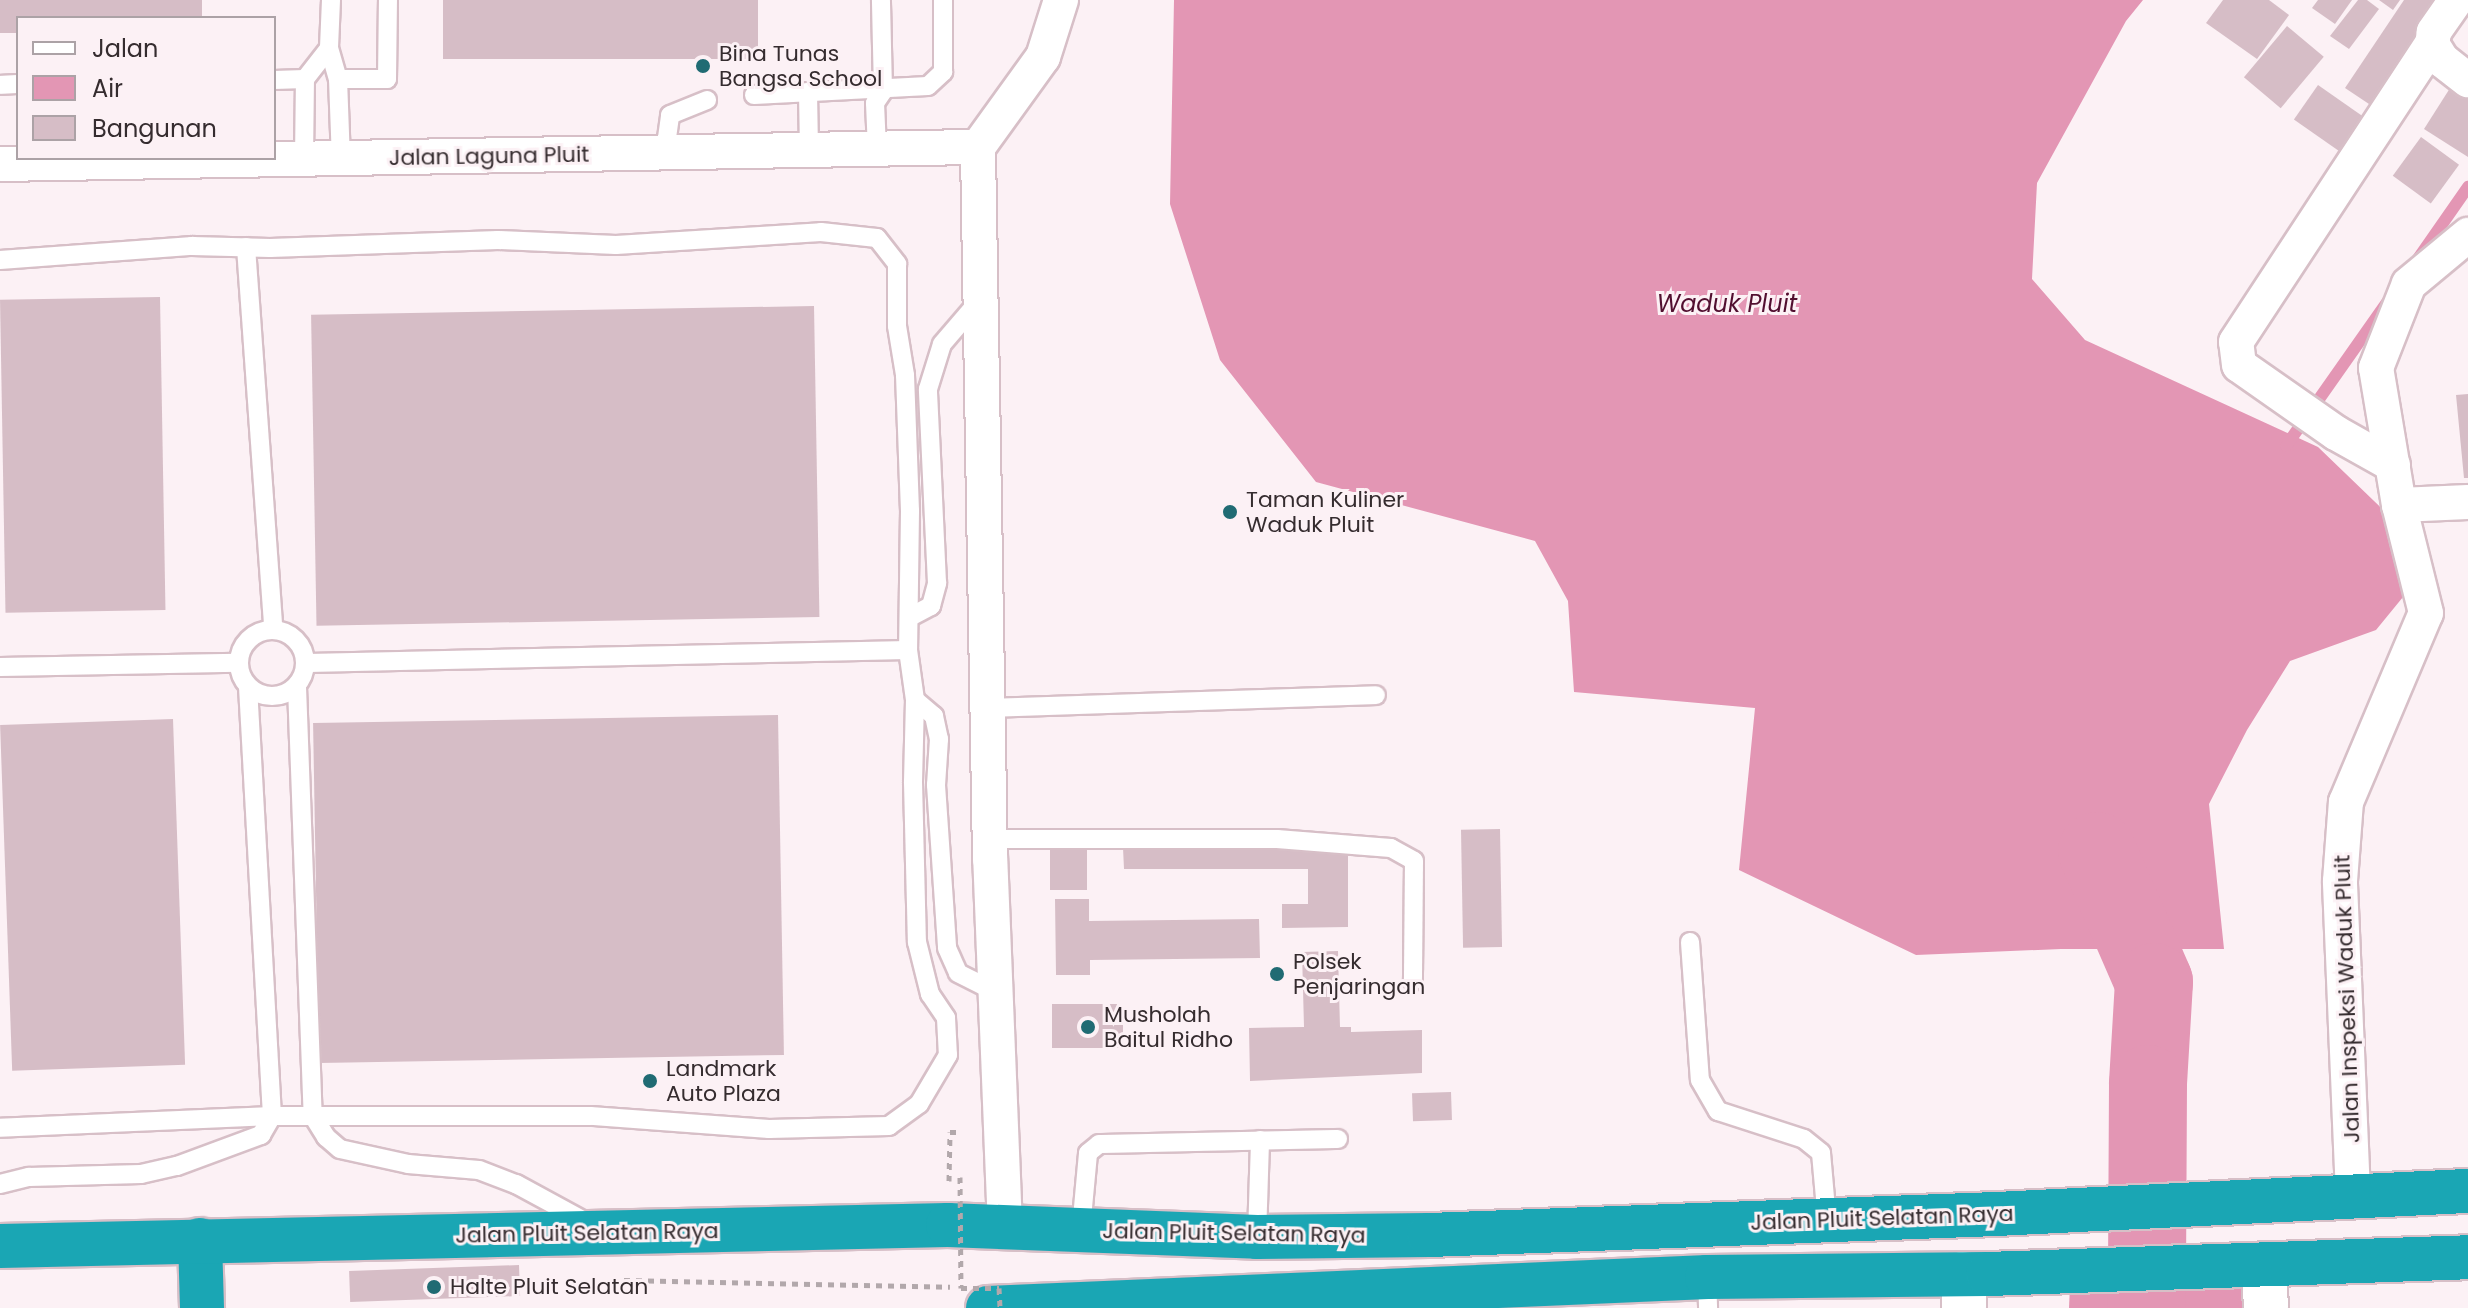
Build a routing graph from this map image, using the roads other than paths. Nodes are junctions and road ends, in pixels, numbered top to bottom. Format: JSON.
{"nodes":[{"id":1,"x":331,"y":0,"type":"edge"},
{"id":2,"x":388,"y":0,"type":"edge"},
{"id":3,"x":881,"y":0,"type":"edge"},
{"id":4,"x":943,"y":0,"type":"edge"},
{"id":5,"x":1061,"y":0,"type":"edge"},
{"id":6,"x":2456,"y":0,"type":"edge"},
{"id":7,"x":2432,"y":44,"type":"junction"},
{"id":8,"x":329,"y":48,"type":"junction"},
{"id":9,"x":305,"y":79,"type":"junction"},
{"id":10,"x":338,"y":79,"type":"junction"},
{"id":11,"x":276,"y":80,"type":"edge"},
{"id":12,"x":2468,"y":80,"type":"edge"},
{"id":13,"x":883,"y":91,"type":"junction"},
{"id":14,"x":808,"y":92,"type":"junction"},
{"id":15,"x":754,"y":95,"type":"dead end"},
{"id":16,"x":707,"y":100,"type":"dead end"},
{"id":17,"x":978,"y":147,"type":"junction"},
{"id":18,"x":877,"y":149,"type":"junction"},
{"id":19,"x":809,"y":150,"type":"junction"},
{"id":20,"x":665,"y":152,"type":"junction"},
{"id":21,"x":276,"y":159,"type":"edge"},
{"id":22,"x":304,"y":159,"type":"junction"},
{"id":23,"x":341,"y":159,"type":"junction"},
{"id":24,"x":243,"y":160,"type":"edge"},
{"id":25,"x":0,"y":164,"type":"edge"},
{"id":26,"x":2468,"y":235,"type":"edge"},
{"id":27,"x":246,"y":247,"type":"junction"},
{"id":28,"x":0,"y":260,"type":"edge"},
{"id":29,"x":2455,"y":261,"type":"edge"},
{"id":30,"x":981,"y":298,"type":"junction"},
{"id":31,"x":2393,"y":465,"type":"junction"},
{"id":32,"x":2468,"y":502,"type":"edge"},
{"id":33,"x":2399,"y":505,"type":"junction"},
{"id":34,"x":910,"y":617,"type":"junction"},
{"id":35,"x":273,"y":628,"type":"junction"},
{"id":36,"x":908,"y":650,"type":"junction"},
{"id":37,"x":238,"y":663,"type":"junction"},
{"id":38,"x":308,"y":663,"type":"junction"},
{"id":39,"x":0,"y":667,"type":"edge"},
{"id":40,"x":248,"y":687,"type":"junction"},
{"id":41,"x":297,"y":687,"type":"junction"},
{"id":42,"x":1376,"y":695,"type":"dead end"},
{"id":43,"x":915,"y":700,"type":"junction"},
{"id":44,"x":989,"y":708,"type":"junction"},
{"id":45,"x":990,"y":839,"type":"junction"},
{"id":46,"x":1690,"y":942,"type":"dead end"},
{"id":47,"x":1413,"y":981,"type":"dead end"},
{"id":48,"x":996,"y":992,"type":"junction"},
{"id":49,"x":272,"y":1116,"type":"junction"},
{"id":50,"x":313,"y":1116,"type":"junction"},
{"id":51,"x":0,"y":1128,"type":"edge"},
{"id":52,"x":1338,"y":1139,"type":"dead end"},
{"id":53,"x":1260,"y":1140,"type":"junction"},
{"id":54,"x":0,"y":1184,"type":"edge"},
{"id":55,"x":2468,"y":1191,"type":"edge"},
{"id":56,"x":2353,"y":1194,"type":"junction"},
{"id":57,"x":1827,"y":1220,"type":"junction"},
{"id":58,"x":1005,"y":1227,"type":"junction"},
{"id":59,"x":1081,"y":1229,"type":"junction"},
{"id":60,"x":606,"y":1233,"type":"junction"},
{"id":61,"x":1257,"y":1237,"type":"junction"},
{"id":62,"x":200,"y":1240,"type":"junction"},
{"id":63,"x":0,"y":1246,"type":"edge"},
{"id":64,"x":2468,"y":1257,"type":"edge"},
{"id":65,"x":2260,"y":1280,"type":"edge"},
{"id":66,"x":1972,"y":1285,"type":"edge"},
{"id":67,"x":1708,"y":1292,"type":"edge"},
{"id":68,"x":974,"y":1298,"type":"edge"},
{"id":69,"x":1417,"y":1298,"type":"edge"},
{"id":70,"x":1089,"y":1305,"type":"edge"},
{"id":71,"x":202,"y":1308,"type":"edge"}],
"edges":[{"from":1,"to":8,"type":"lane"},
{"from":2,"to":10,"type":"lane"},
{"from":3,"to":13,"type":"lane"},
{"from":4,"to":13,"type":"lane"},
{"from":5,"to":17,"type":"street"},
{"from":6,"to":7,"type":"street"},
{"from":7,"to":12,"type":"street"},
{"from":7,"to":31,"type":"street"},
{"from":8,"to":9,"type":"lane"},
{"from":8,"to":10,"type":"lane"},
{"from":9,"to":11,"type":"lane"},
{"from":9,"to":22,"type":"lane"},
{"from":10,"to":23,"type":"lane"},
{"from":13,"to":14,"type":"lane"},
{"from":13,"to":18,"type":"lane"},
{"from":14,"to":15,"type":"lane"},
{"from":14,"to":19,"type":"lane"},
{"from":16,"to":20,"type":"lane"},
{"from":17,"to":18,"type":"street","name":"Jalan Laguna Pluit"},
{"from":17,"to":30,"type":"street"},
{"from":18,"to":19,"type":"street","name":"Jalan Laguna Pluit"},
{"from":19,"to":20,"type":"street","name":"Jalan Laguna Pluit"},
{"from":20,"to":23,"type":"street","name":"Jalan Laguna Pluit"},
{"from":21,"to":22,"type":"street","name":"Jalan Laguna Pluit"},
{"from":22,"to":23,"type":"street","name":"Jalan Laguna Pluit"},
{"from":24,"to":25,"type":"street","name":"Jalan Laguna Pluit"},
{"from":26,"to":29,"type":"street","name":"Jalan Inspeksi Waduk Pluit"},
{"from":27,"to":28,"type":"lane"},
{"from":27,"to":34,"type":"lane"},
{"from":27,"to":35,"type":"lane"},
{"from":29,"to":31,"type":"street","name":"Jalan Inspeksi Waduk Pluit"},
{"from":30,"to":34,"type":"lane"},
{"from":30,"to":44,"type":"street"},
{"from":31,"to":33,"type":"street","name":"Jalan Inspeksi Waduk Pluit"},
{"from":32,"to":33,"type":"street"},
{"from":33,"to":56,"type":"street","name":"Jalan Inspeksi Waduk Pluit"},
{"from":34,"to":36,"type":"lane"},
{"from":35,"to":37,"type":"lane"},
{"from":35,"to":38,"type":"lane"},
{"from":36,"to":38,"type":"lane"},
{"from":36,"to":43,"type":"lane"},
{"from":37,"to":39,"type":"lane"},
{"from":37,"to":40,"type":"lane"},
{"from":38,"to":41,"type":"lane"},
{"from":40,"to":41,"type":"lane"},
{"from":40,"to":49,"type":"lane"},
{"from":41,"to":50,"type":"lane"},
{"from":42,"to":44,"type":"lane"},
{"from":43,"to":48,"type":"lane"},
{"from":43,"to":50,"type":"lane"},
{"from":44,"to":45,"type":"street"},
{"from":45,"to":47,"type":"lane"},
{"from":45,"to":48,"type":"street"},
{"from":46,"to":57,"type":"lane"},
{"from":48,"to":58,"type":"street"},
{"from":49,"to":50,"type":"lane"},
{"from":49,"to":51,"type":"lane"},
{"from":49,"to":54,"type":"lane"},
{"from":50,"to":60,"type":"lane"},
{"from":52,"to":53,"type":"lane"},
{"from":53,"to":59,"type":"lane"},
{"from":53,"to":61,"type":"lane"},
{"from":55,"to":56,"type":"highway","name":"Jalan Pluit Selatan Raya"},
{"from":56,"to":57,"type":"highway","name":"Jalan Pluit Selatan Raya"},
{"from":57,"to":61,"type":"highway","name":"Jalan Pluit Selatan Raya"},
{"from":58,"to":59,"type":"highway","name":"Jalan Pluit Selatan Raya"},
{"from":58,"to":60,"type":"highway","name":"Jalan Pluit Selatan Raya"},
{"from":59,"to":61,"type":"highway","name":"Jalan Pluit Selatan Raya"},
{"from":60,"to":62,"type":"highway","name":"Jalan Pluit Selatan Raya"},
{"from":62,"to":63,"type":"highway","name":"Jalan Pluit Selatan Raya"},
{"from":62,"to":71,"type":"highway"},
{"from":64,"to":65,"type":"highway"},
{"from":65,"to":66,"type":"highway"},
{"from":66,"to":67,"type":"highway"},
{"from":67,"to":69,"type":"highway"},
{"from":68,"to":70,"type":"highway"},
{"from":69,"to":70,"type":"highway"}]}
